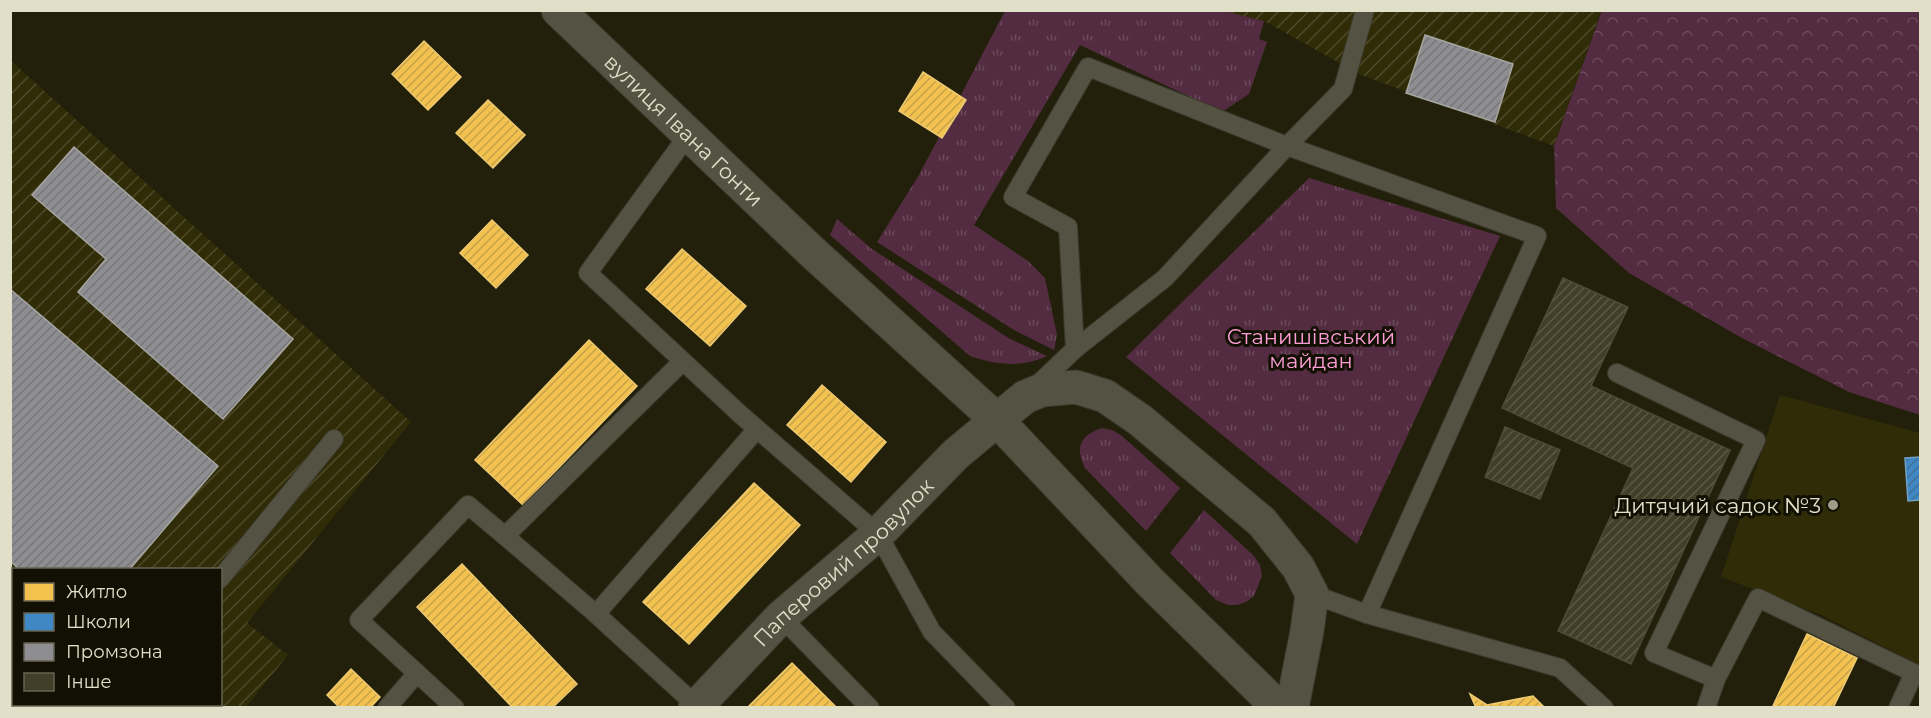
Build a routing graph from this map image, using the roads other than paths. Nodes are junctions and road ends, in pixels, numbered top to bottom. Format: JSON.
{"nodes":[{"id":1,"x":558,"y":10,"type":"edge"},
{"id":2,"x":1365,"y":10,"type":"edge"},
{"id":3,"x":688,"y":135,"type":"junction"},
{"id":4,"x":1287,"y":146,"type":"junction"},
{"id":5,"x":1075,"y":349,"type":"junction"},
{"id":6,"x":682,"y":362,"type":"junction"},
{"id":7,"x":1617,"y":373,"type":"dead end"},
{"id":8,"x":1025,"y":397,"type":"junction"},
{"id":9,"x":997,"y":420,"type":"junction"},
{"id":10,"x":758,"y":429,"type":"junction"},
{"id":11,"x":334,"y":439,"type":"dead end"},
{"id":12,"x":878,"y":534,"type":"junction"},
{"id":13,"x":505,"y":536,"type":"junction"},
{"id":14,"x":222,"y":577,"type":"edge"},
{"id":15,"x":1312,"y":594,"type":"junction"},
{"id":16,"x":596,"y":614,"type":"junction"},
{"id":17,"x":1367,"y":614,"type":"junction"},
{"id":18,"x":781,"y":617,"type":"junction"},
{"id":19,"x":417,"y":673,"type":"junction"},
{"id":20,"x":1716,"y":679,"type":"junction"},
{"id":21,"x":697,"y":707,"type":"edge"},
{"id":22,"x":387,"y":708,"type":"edge"},
{"id":23,"x":455,"y":708,"type":"edge"},
{"id":24,"x":870,"y":708,"type":"edge"},
{"id":25,"x":1006,"y":708,"type":"edge"},
{"id":26,"x":1279,"y":708,"type":"edge"},
{"id":27,"x":1292,"y":708,"type":"edge"},
{"id":28,"x":1604,"y":708,"type":"edge"},
{"id":29,"x":1706,"y":708,"type":"edge"},
{"id":30,"x":1898,"y":708,"type":"edge"}],
"edges":[{"from":1,"to":3,"type":"street","name":"вулиця Івана Гонти"},
{"from":2,"to":4,"type":"lane"},
{"from":3,"to":6,"type":"lane"},
{"from":3,"to":9,"type":"street","name":"вулиця Івана Гонти"},
{"from":4,"to":5,"type":"lane"},
{"from":4,"to":5,"type":"lane"},
{"from":4,"to":17,"type":"lane"},
{"from":5,"to":8,"type":"lane"},
{"from":6,"to":10,"type":"lane"},
{"from":6,"to":13,"type":"lane"},
{"from":7,"to":20,"type":"lane"},
{"from":8,"to":9,"type":"street","name":"Паперовий провулок"},
{"from":8,"to":15,"type":"street"},
{"from":9,"to":12,"type":"street","name":"Паперовий провулок"},
{"from":9,"to":26,"type":"street"},
{"from":10,"to":12,"type":"lane"},
{"from":10,"to":16,"type":"lane"},
{"from":11,"to":14,"type":"lane"},
{"from":12,"to":18,"type":"street","name":"Паперовий провулок"},
{"from":12,"to":25,"type":"lane"},
{"from":13,"to":16,"type":"lane"},
{"from":13,"to":19,"type":"lane"},
{"from":15,"to":17,"type":"lane"},
{"from":15,"to":27,"type":"street"},
{"from":16,"to":21,"type":"lane"},
{"from":17,"to":28,"type":"lane"},
{"from":18,"to":21,"type":"street","name":"Паперовий провулок"},
{"from":18,"to":24,"type":"lane"},
{"from":19,"to":22,"type":"lane"},
{"from":19,"to":23,"type":"lane"},
{"from":20,"to":29,"type":"lane"},
{"from":20,"to":30,"type":"lane"}]}
